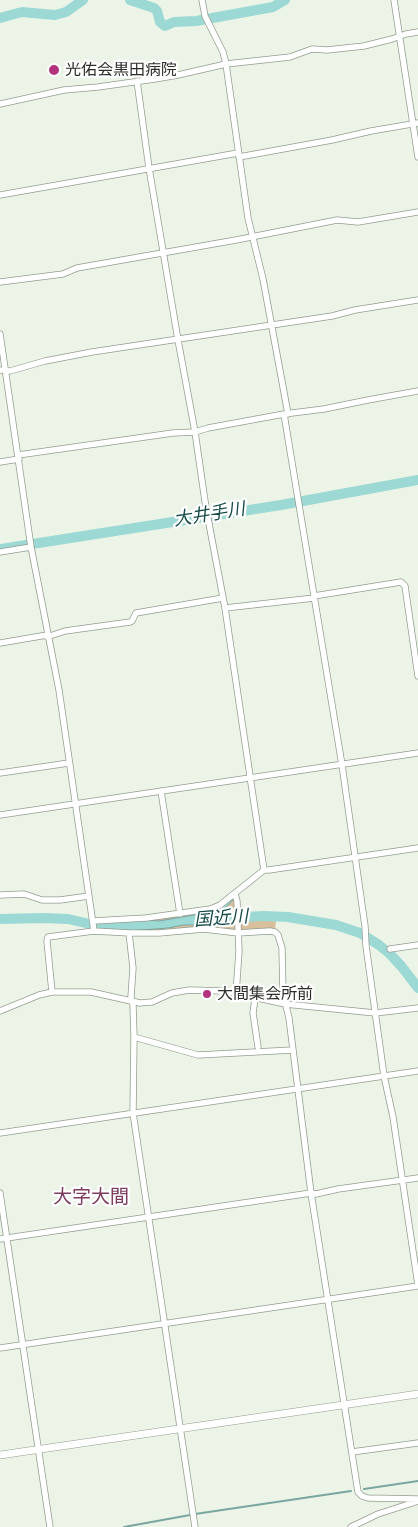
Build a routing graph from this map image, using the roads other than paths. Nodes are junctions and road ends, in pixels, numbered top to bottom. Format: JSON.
{"nodes":[{"id":1,"x":202,"y":0,"type":"edge"},
{"id":2,"x":394,"y":0,"type":"edge"},
{"id":3,"x":418,"y":32,"type":"edge"},
{"id":4,"x":399,"y":36,"type":"junction"},
{"id":5,"x":226,"y":64,"type":"junction"},
{"id":6,"x":137,"y":81,"type":"junction"},
{"id":7,"x":0,"y":104,"type":"edge"},
{"id":8,"x":415,"y":124,"type":"edge"},
{"id":9,"x":238,"y":155,"type":"junction"},
{"id":10,"x":418,"y":157,"type":"edge"},
{"id":11,"x":149,"y":168,"type":"junction"},
{"id":12,"x":0,"y":195,"type":"edge"},
{"id":13,"x":418,"y":212,"type":"edge"},
{"id":14,"x":251,"y":236,"type":"junction"},
{"id":15,"x":163,"y":252,"type":"junction"},
{"id":16,"x":0,"y":282,"type":"edge"},
{"id":17,"x":418,"y":300,"type":"edge"},
{"id":18,"x":271,"y":324,"type":"junction"},
{"id":19,"x":0,"y":334,"type":"edge"},
{"id":20,"x":178,"y":340,"type":"junction"},
{"id":21,"x":3,"y":370,"type":"edge"},
{"id":22,"x":418,"y":391,"type":"edge"},
{"id":23,"x":286,"y":414,"type":"junction"},
{"id":24,"x":195,"y":432,"type":"junction"},
{"id":25,"x":18,"y":457,"type":"junction"},
{"id":26,"x":0,"y":462,"type":"edge"},
{"id":27,"x":31,"y":547,"type":"junction"},
{"id":28,"x":0,"y":552,"type":"edge"},
{"id":29,"x":314,"y":597,"type":"junction"},
{"id":30,"x":223,"y":598,"type":"junction"},
{"id":31,"x":225,"y":608,"type":"junction"},
{"id":32,"x":47,"y":636,"type":"junction"},
{"id":33,"x":0,"y":643,"type":"edge"},
{"id":34,"x":418,"y":676,"type":"edge"},
{"id":35,"x":418,"y":753,"type":"edge"},
{"id":36,"x":69,"y":763,"type":"junction"},
{"id":37,"x":342,"y":765,"type":"junction"},
{"id":38,"x":0,"y":773,"type":"edge"},
{"id":39,"x":252,"y":778,"type":"junction"},
{"id":40,"x":161,"y":791,"type":"junction"},
{"id":41,"x":75,"y":804,"type":"junction"},
{"id":42,"x":0,"y":815,"type":"edge"},
{"id":43,"x":418,"y":848,"type":"edge"},
{"id":44,"x":355,"y":858,"type":"junction"},
{"id":45,"x":264,"y":870,"type":"junction"},
{"id":46,"x":235,"y":894,"type":"junction"},
{"id":47,"x":0,"y":895,"type":"edge"},
{"id":48,"x":89,"y":896,"type":"junction"},
{"id":49,"x":180,"y":914,"type":"junction"},
{"id":50,"x":93,"y":926,"type":"junction"},
{"id":51,"x":129,"y":933,"type":"junction"},
{"id":52,"x":238,"y":933,"type":"junction"},
{"id":53,"x":418,"y":945,"type":"edge"},
{"id":54,"x":390,"y":949,"type":"dead end"},
{"id":55,"x":52,"y":992,"type":"junction"},
{"id":56,"x":236,"y":994,"type":"junction"},
{"id":57,"x":255,"y":998,"type":"junction"},
{"id":58,"x":132,"y":1002,"type":"junction"},
{"id":59,"x":285,"y":1004,"type":"junction"},
{"id":60,"x":418,"y":1008,"type":"edge"},
{"id":61,"x":0,"y":1011,"type":"edge"},
{"id":62,"x":375,"y":1013,"type":"junction"},
{"id":63,"x":134,"y":1037,"type":"junction"},
{"id":64,"x":258,"y":1047,"type":"dead end"},
{"id":65,"x":293,"y":1050,"type":"junction"},
{"id":66,"x":418,"y":1071,"type":"edge"},
{"id":67,"x":384,"y":1076,"type":"junction"},
{"id":68,"x":298,"y":1088,"type":"junction"},
{"id":69,"x":133,"y":1113,"type":"junction"},
{"id":70,"x":0,"y":1132,"type":"edge"},
{"id":71,"x":418,"y":1178,"type":"edge"},
{"id":72,"x":402,"y":1180,"type":"junction"},
{"id":73,"x":0,"y":1193,"type":"edge"},
{"id":74,"x":311,"y":1193,"type":"junction"},
{"id":75,"x":149,"y":1217,"type":"junction"},
{"id":76,"x":3,"y":1238,"type":"edge"},
{"id":77,"x":418,"y":1286,"type":"edge"},
{"id":78,"x":328,"y":1300,"type":"junction"},
{"id":79,"x":166,"y":1324,"type":"junction"},
{"id":80,"x":22,"y":1344,"type":"junction"},
{"id":81,"x":0,"y":1348,"type":"edge"},
{"id":82,"x":418,"y":1394,"type":"edge"},
{"id":83,"x":345,"y":1405,"type":"junction"},
{"id":84,"x":180,"y":1429,"type":"junction"},
{"id":85,"x":418,"y":1443,"type":"edge"},
{"id":86,"x":38,"y":1450,"type":"junction"},
{"id":87,"x":352,"y":1452,"type":"junction"},
{"id":88,"x":0,"y":1455,"type":"edge"},
{"id":89,"x":418,"y":1500,"type":"edge"},
{"id":90,"x":50,"y":1527,"type":"edge"},
{"id":91,"x":195,"y":1527,"type":"edge"},
{"id":92,"x":351,"y":1527,"type":"edge"}],
"edges":[{"from":1,"to":5,"type":"street"},
{"from":2,"to":4,"type":"street"},
{"from":3,"to":4,"type":"street"},
{"from":4,"to":5,"type":"street"},
{"from":4,"to":8,"type":"street"},
{"from":5,"to":6,"type":"street"},
{"from":5,"to":9,"type":"street"},
{"from":6,"to":7,"type":"street"},
{"from":6,"to":11,"type":"street"},
{"from":8,"to":9,"type":"street"},
{"from":8,"to":10,"type":"street"},
{"from":9,"to":11,"type":"street"},
{"from":9,"to":14,"type":"street"},
{"from":11,"to":12,"type":"street"},
{"from":11,"to":15,"type":"street"},
{"from":13,"to":14,"type":"street"},
{"from":14,"to":15,"type":"street"},
{"from":14,"to":18,"type":"street"},
{"from":15,"to":16,"type":"street"},
{"from":15,"to":20,"type":"street"},
{"from":17,"to":18,"type":"street"},
{"from":18,"to":20,"type":"street"},
{"from":18,"to":23,"type":"street"},
{"from":19,"to":21,"type":"street"},
{"from":20,"to":21,"type":"street"},
{"from":20,"to":24,"type":"street"},
{"from":21,"to":25,"type":"street"},
{"from":22,"to":23,"type":"street"},
{"from":23,"to":24,"type":"street"},
{"from":23,"to":29,"type":"street"},
{"from":24,"to":25,"type":"street"},
{"from":24,"to":30,"type":"street"},
{"from":25,"to":26,"type":"street"},
{"from":25,"to":27,"type":"street"},
{"from":27,"to":28,"type":"street"},
{"from":27,"to":32,"type":"street"},
{"from":29,"to":31,"type":"street"},
{"from":29,"to":34,"type":"street"},
{"from":29,"to":37,"type":"street"},
{"from":30,"to":31,"type":"street"},
{"from":30,"to":32,"type":"street"},
{"from":31,"to":39,"type":"street"},
{"from":32,"to":33,"type":"street"},
{"from":32,"to":36,"type":"street"},
{"from":35,"to":37,"type":"street"},
{"from":36,"to":38,"type":"street"},
{"from":36,"to":41,"type":"street"},
{"from":37,"to":39,"type":"street"},
{"from":37,"to":44,"type":"street"},
{"from":39,"to":40,"type":"street"},
{"from":39,"to":45,"type":"street"},
{"from":40,"to":41,"type":"street"},
{"from":40,"to":49,"type":"street"},
{"from":41,"to":42,"type":"street"},
{"from":41,"to":48,"type":"street"},
{"from":43,"to":44,"type":"street"},
{"from":44,"to":45,"type":"street"},
{"from":44,"to":62,"type":"street"},
{"from":45,"to":46,"type":"street"},
{"from":46,"to":49,"type":"street"},
{"from":46,"to":52,"type":"street"},
{"from":47,"to":48,"type":"street"},
{"from":48,"to":50,"type":"street"},
{"from":49,"to":50,"type":"street"},
{"from":50,"to":51,"type":"street"},
{"from":50,"to":55,"type":"street"},
{"from":51,"to":52,"type":"street"},
{"from":51,"to":58,"type":"street"},
{"from":52,"to":56,"type":"street"},
{"from":52,"to":59,"type":"street"},
{"from":53,"to":54,"type":"street"},
{"from":55,"to":58,"type":"street"},
{"from":55,"to":61,"type":"street"},
{"from":56,"to":57,"type":"street"},
{"from":56,"to":58,"type":"street"},
{"from":57,"to":59,"type":"street"},
{"from":57,"to":64,"type":"street"},
{"from":58,"to":63,"type":"street"},
{"from":59,"to":62,"type":"street"},
{"from":59,"to":65,"type":"street"},
{"from":60,"to":62,"type":"street"},
{"from":62,"to":67,"type":"street"},
{"from":63,"to":65,"type":"street"},
{"from":63,"to":69,"type":"street"},
{"from":65,"to":68,"type":"street"},
{"from":66,"to":67,"type":"street"},
{"from":67,"to":68,"type":"street"},
{"from":67,"to":72,"type":"street"},
{"from":68,"to":69,"type":"street"},
{"from":68,"to":74,"type":"street"},
{"from":69,"to":70,"type":"street"},
{"from":69,"to":75,"type":"street"},
{"from":71,"to":72,"type":"street"},
{"from":72,"to":74,"type":"street"},
{"from":72,"to":77,"type":"street"},
{"from":73,"to":76,"type":"street"},
{"from":74,"to":75,"type":"street"},
{"from":74,"to":78,"type":"street"},
{"from":75,"to":76,"type":"street"},
{"from":75,"to":79,"type":"street"},
{"from":76,"to":80,"type":"street"},
{"from":77,"to":78,"type":"street"},
{"from":78,"to":79,"type":"street"},
{"from":78,"to":83,"type":"street"},
{"from":79,"to":80,"type":"street"},
{"from":79,"to":84,"type":"street"},
{"from":80,"to":81,"type":"street"},
{"from":80,"to":86,"type":"street"},
{"from":82,"to":83,"type":"street"},
{"from":83,"to":84,"type":"street"},
{"from":83,"to":87,"type":"street"},
{"from":84,"to":86,"type":"street"},
{"from":84,"to":91,"type":"street"},
{"from":85,"to":87,"type":"street"},
{"from":86,"to":88,"type":"street"},
{"from":86,"to":90,"type":"street"},
{"from":87,"to":89,"type":"street"},
{"from":89,"to":92,"type":"street"}]}
